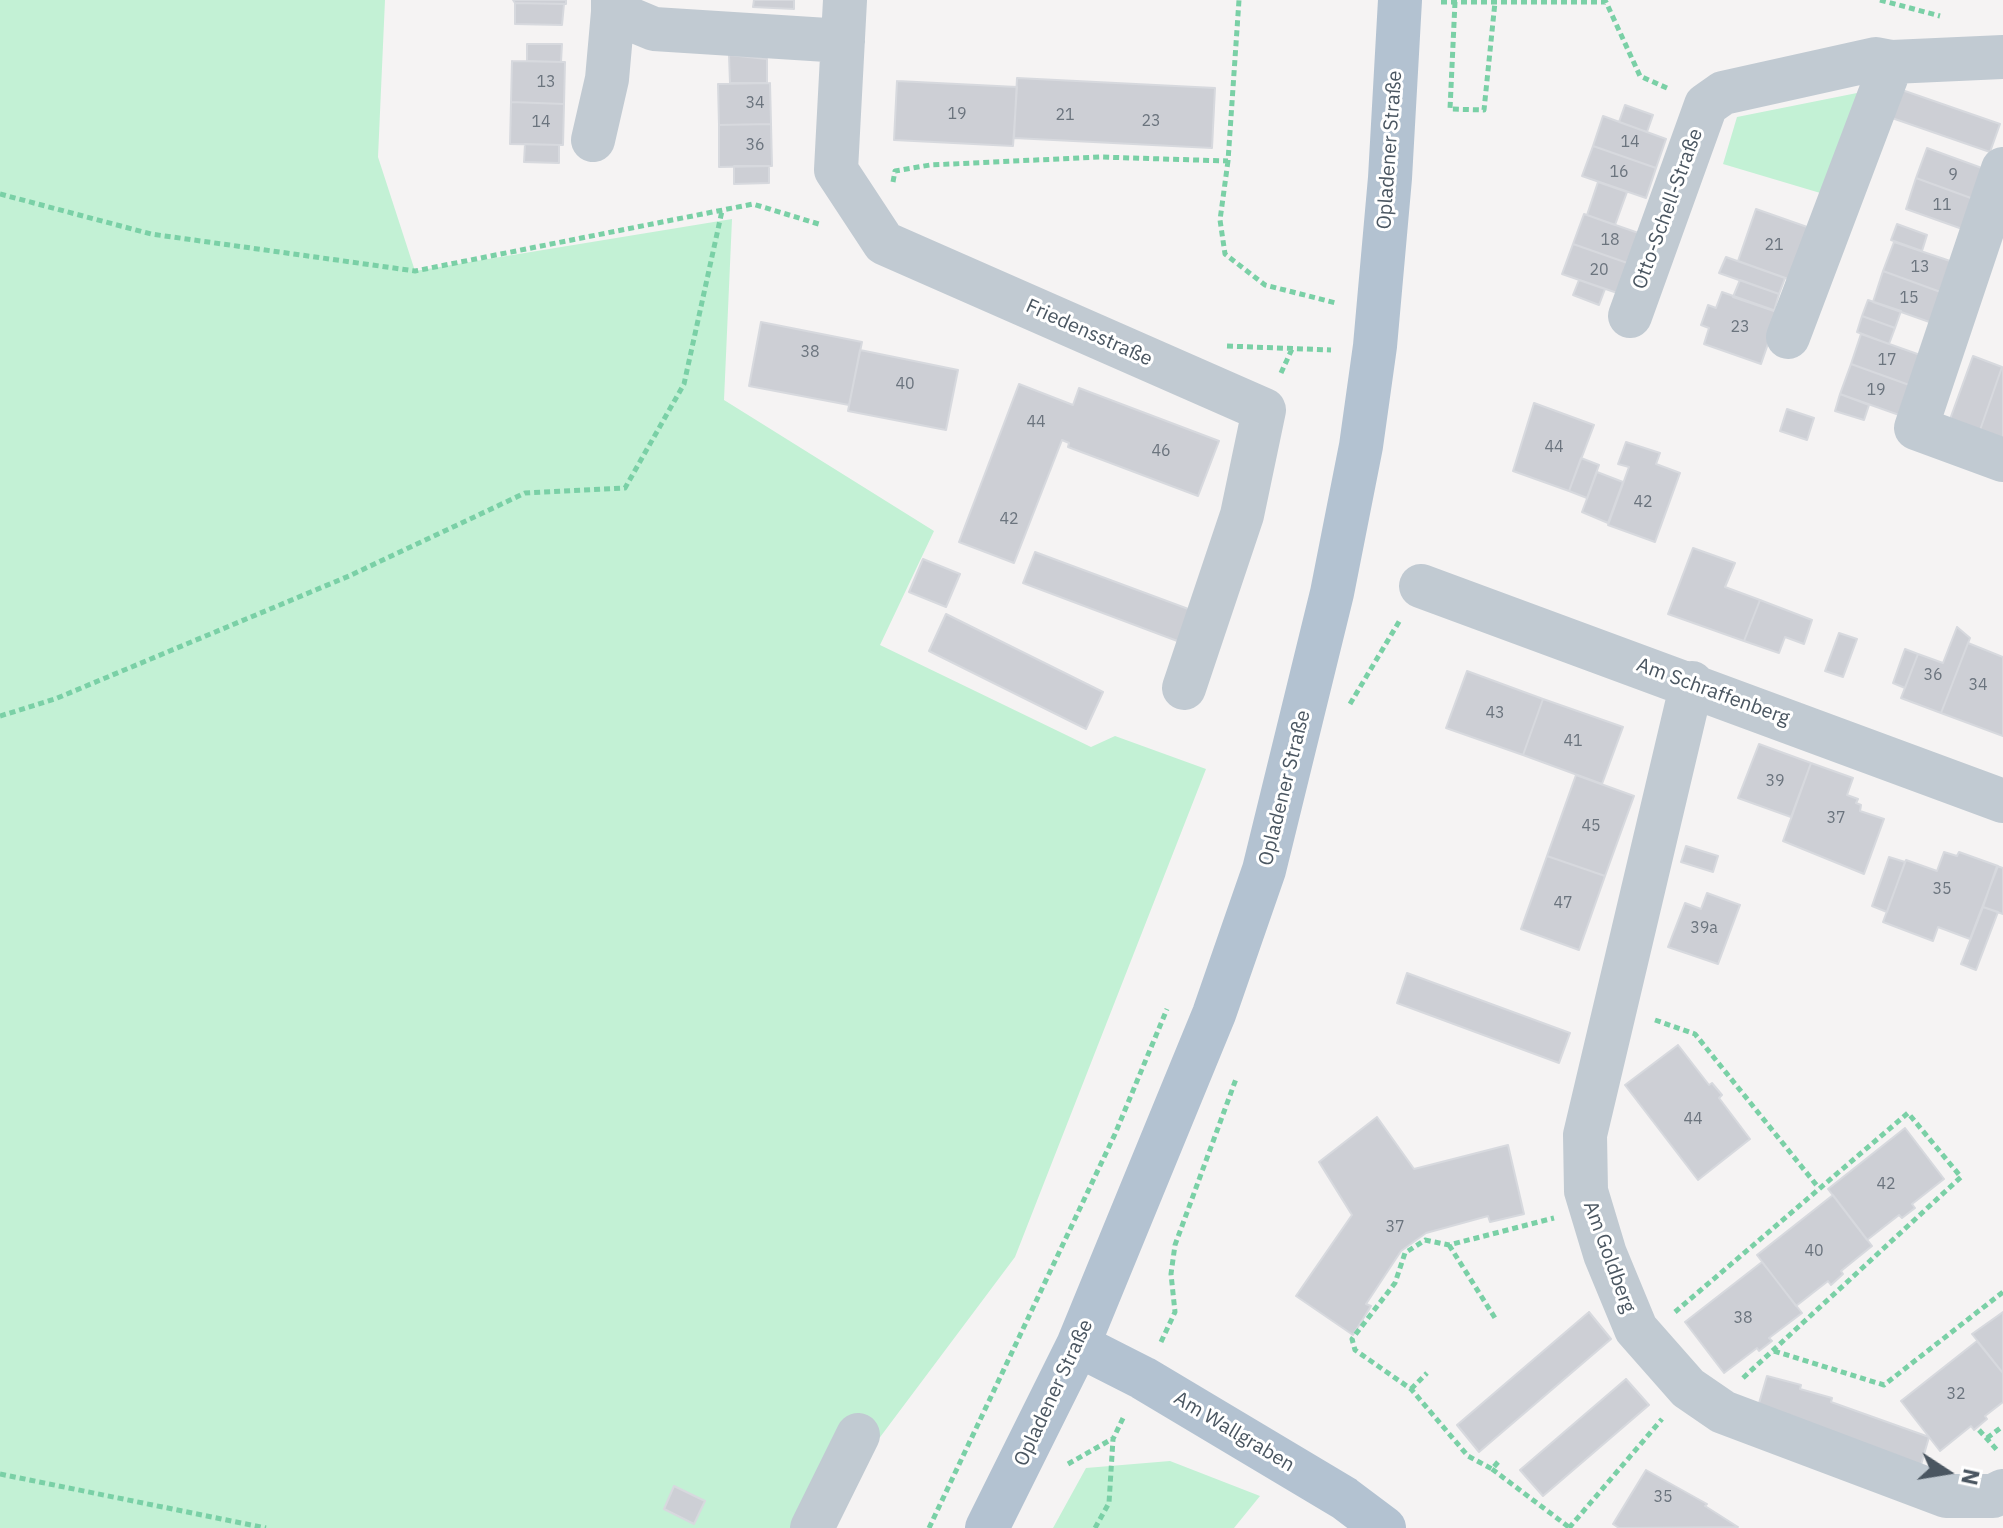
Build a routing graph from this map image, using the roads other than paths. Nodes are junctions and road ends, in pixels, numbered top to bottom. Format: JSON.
{"nodes":[{"id":1,"x":1418,"y":1,"type":"edge"},
{"id":2,"x":613,"y":6,"type":"edge"},
{"id":3,"x":844,"y":21,"type":"edge"},
{"id":4,"x":2003,"y":57,"type":"edge"},
{"id":5,"x":1892,"y":62,"type":"junction"},
{"id":6,"x":593,"y":140,"type":"dead end"},
{"id":7,"x":2003,"y":169,"type":"edge"},
{"id":8,"x":1630,"y":316,"type":"dead end"},
{"id":9,"x":1788,"y":337,"type":"dead end"},
{"id":10,"x":2003,"y":460,"type":"edge"},
{"id":11,"x":1421,"y":586,"type":"road end"},
{"id":12,"x":1692,"y":683,"type":"junction"},
{"id":13,"x":1184,"y":688,"type":"dead end"},
{"id":14,"x":2003,"y":801,"type":"edge"},
{"id":15,"x":1078,"y":1345,"type":"junction"},
{"id":16,"x":858,"y":1435,"type":"dead end"},
{"id":17,"x":2003,"y":1491,"type":"edge"},
{"id":18,"x":812,"y":1528,"type":"edge"},
{"id":19,"x":987,"y":1528,"type":"edge"},
{"id":20,"x":1384,"y":1528,"type":"edge"}],
"edges":[{"from":1,"to":15,"type":"main road","name":"Opladener Straße"},
{"from":2,"to":3,"type":"street"},
{"from":2,"to":6,"type":"street"},
{"from":3,"to":13,"type":"street","name":"Friedensstraße"},
{"from":4,"to":5,"type":"street","name":"Otto-Schell-Straße"},
{"from":5,"to":8,"type":"street","name":"Otto-Schell-Straße"},
{"from":5,"to":9,"type":"street"},
{"from":7,"to":10,"type":"street"},
{"from":11,"to":12,"type":"street","name":"Am Schraffenberg"},
{"from":12,"to":14,"type":"street","name":"Am Schraffenberg"},
{"from":12,"to":17,"type":"street","name":"Am Goldberg"},
{"from":15,"to":19,"type":"main road","name":"Opladener Straße"},
{"from":15,"to":20,"type":"main road","name":"Am Wallgraben"},
{"from":16,"to":18,"type":"street"}]}
